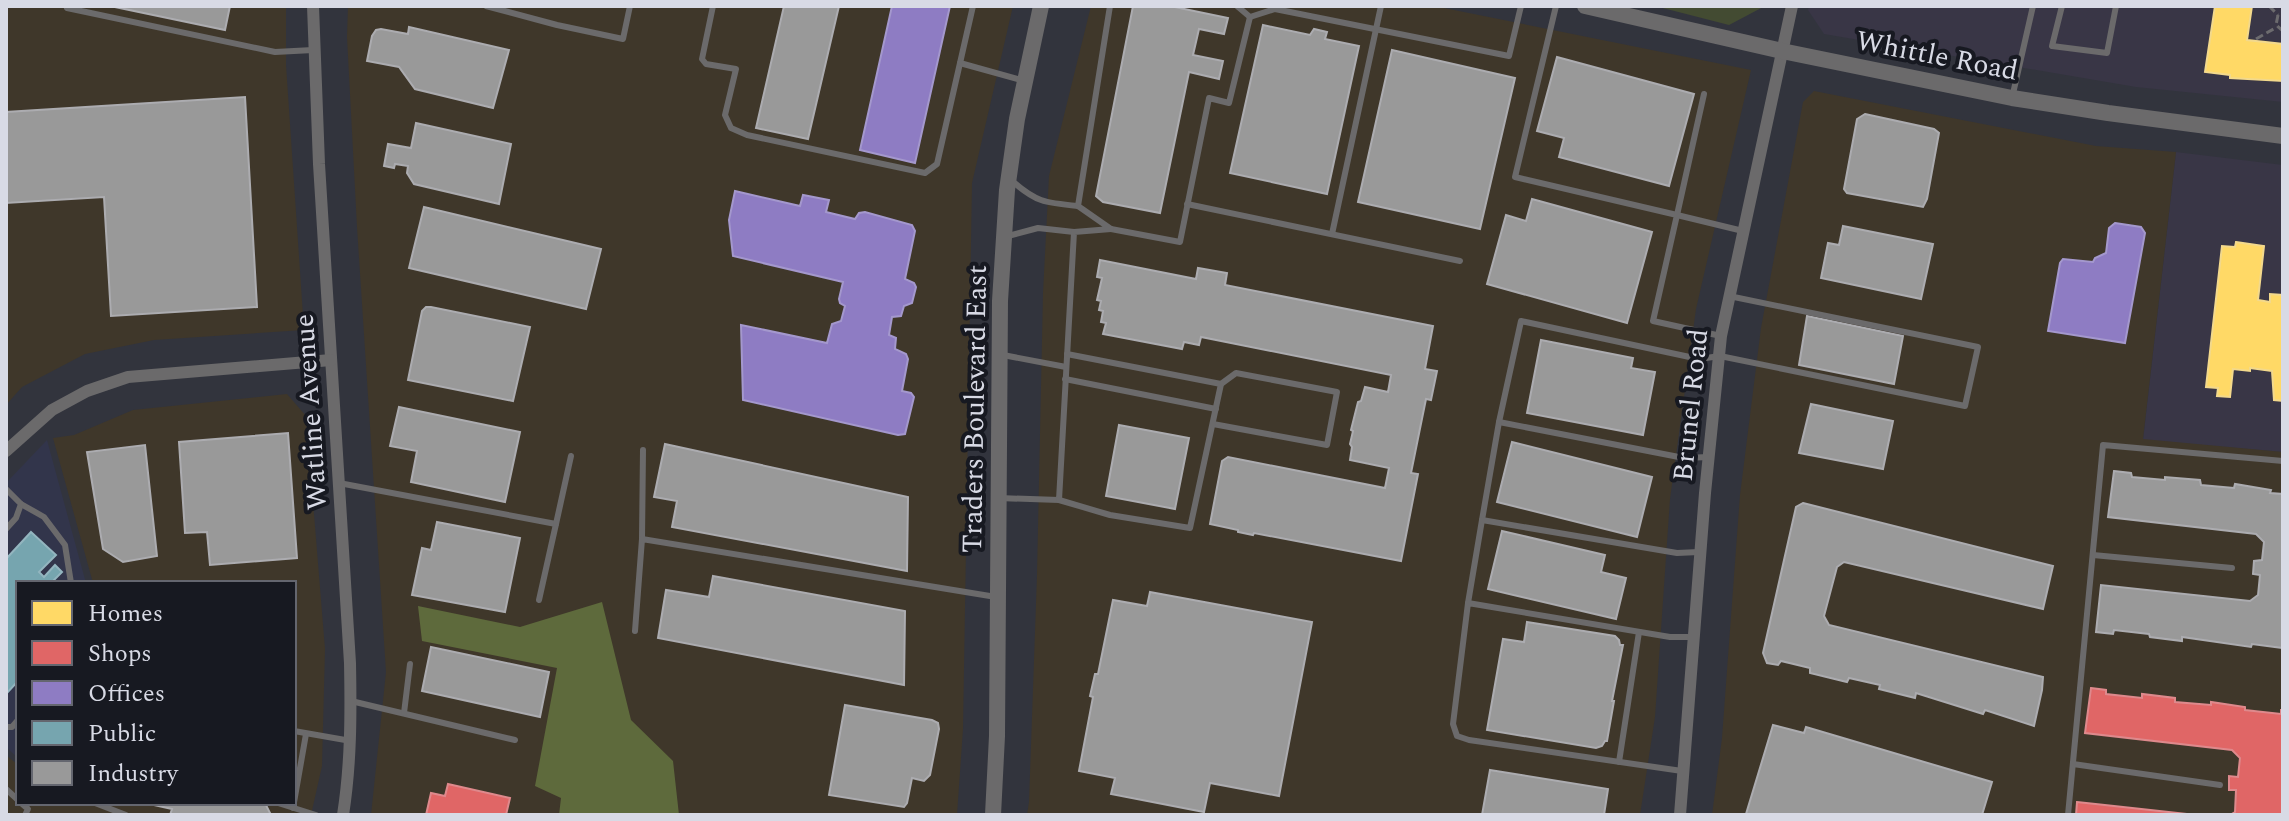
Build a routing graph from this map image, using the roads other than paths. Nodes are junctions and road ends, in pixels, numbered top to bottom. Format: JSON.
{"nodes":[{"id":1,"x":68,"y":6,"type":"edge"},
{"id":2,"x":313,"y":6,"type":"edge"},
{"id":3,"x":486,"y":6,"type":"edge"},
{"id":4,"x":630,"y":6,"type":"edge"},
{"id":5,"x":713,"y":6,"type":"edge"},
{"id":6,"x":973,"y":6,"type":"edge"},
{"id":7,"x":1041,"y":6,"type":"edge"},
{"id":8,"x":1110,"y":6,"type":"edge"},
{"id":9,"x":1237,"y":6,"type":"edge"},
{"id":10,"x":1381,"y":6,"type":"edge"},
{"id":11,"x":1521,"y":6,"type":"edge"},
{"id":12,"x":1556,"y":6,"type":"edge"},
{"id":13,"x":1585,"y":6,"type":"edge"},
{"id":14,"x":1792,"y":6,"type":"edge"},
{"id":15,"x":2033,"y":6,"type":"edge"},
{"id":16,"x":2062,"y":6,"type":"edge"},
{"id":17,"x":2116,"y":6,"type":"edge"},
{"id":18,"x":1276,"y":8,"type":"edge"},
{"id":19,"x":1250,"y":17,"type":"junction"},
{"id":20,"x":1376,"y":29,"type":"junction"},
{"id":21,"x":314,"y":50,"type":"junction"},
{"id":22,"x":1782,"y":51,"type":"junction"},
{"id":23,"x":960,"y":63,"type":"junction"},
{"id":24,"x":1025,"y":81,"type":"junction"},
{"id":25,"x":1704,"y":94,"type":"dead end"},
{"id":26,"x":2012,"y":98,"type":"junction"},
{"id":27,"x":2283,"y":136,"type":"edge"},
{"id":28,"x":1009,"y":178,"type":"junction"},
{"id":29,"x":1187,"y":204,"type":"junction"},
{"id":30,"x":1078,"y":206,"type":"junction"},
{"id":31,"x":1677,"y":215,"type":"junction"},
{"id":32,"x":1111,"y":229,"type":"junction"},
{"id":33,"x":1743,"y":231,"type":"junction"},
{"id":34,"x":1074,"y":232,"type":"junction"},
{"id":35,"x":1332,"y":234,"type":"junction"},
{"id":36,"x":1004,"y":237,"type":"junction"},
{"id":37,"x":1460,"y":261,"type":"dead end"},
{"id":38,"x":1729,"y":296,"type":"junction"},
{"id":39,"x":1721,"y":336,"type":"junction"},
{"id":40,"x":1000,"y":354,"type":"junction"},
{"id":41,"x":1067,"y":354,"type":"junction"},
{"id":42,"x":1720,"y":356,"type":"junction"},
{"id":43,"x":331,"y":360,"type":"junction"},
{"id":44,"x":1066,"y":367,"type":"junction"},
{"id":45,"x":1065,"y":379,"type":"junction"},
{"id":46,"x":1221,"y":384,"type":"junction"},
{"id":47,"x":1216,"y":409,"type":"junction"},
{"id":48,"x":1499,"y":422,"type":"junction"},
{"id":49,"x":1213,"y":424,"type":"junction"},
{"id":50,"x":643,"y":450,"type":"dead end"},
{"id":51,"x":6,"y":451,"type":"edge"},
{"id":52,"x":571,"y":456,"type":"dead end"},
{"id":53,"x":1709,"y":457,"type":"junction"},
{"id":54,"x":2283,"y":461,"type":"edge"},
{"id":55,"x":339,"y":483,"type":"junction"},
{"id":56,"x":6,"y":489,"type":"edge"},
{"id":57,"x":998,"y":498,"type":"junction"},
{"id":58,"x":1059,"y":500,"type":"junction"},
{"id":59,"x":21,"y":504,"type":"junction"},
{"id":60,"x":1482,"y":520,"type":"junction"},
{"id":61,"x":556,"y":524,"type":"junction"},
{"id":62,"x":6,"y":529,"type":"edge"},
{"id":63,"x":642,"y":539,"type":"junction"},
{"id":64,"x":1701,"y":552,"type":"junction"},
{"id":65,"x":2093,"y":555,"type":"junction"},
{"id":66,"x":2232,"y":568,"type":"dead end"},
{"id":67,"x":71,"y":581,"type":"edge"},
{"id":68,"x":999,"y":598,"type":"junction"},
{"id":69,"x":539,"y":600,"type":"dead end"},
{"id":70,"x":1468,"y":603,"type":"junction"},
{"id":71,"x":635,"y":631,"type":"dead end"},
{"id":72,"x":1639,"y":632,"type":"junction"},
{"id":73,"x":1694,"y":637,"type":"junction"},
{"id":74,"x":410,"y":664,"type":"dead end"},
{"id":75,"x":351,"y":701,"type":"junction"},
{"id":76,"x":404,"y":713,"type":"junction"},
{"id":77,"x":296,"y":732,"type":"edge"},
{"id":78,"x":306,"y":734,"type":"junction"},
{"id":79,"x":515,"y":740,"type":"dead end"},
{"id":80,"x":351,"y":741,"type":"junction"},
{"id":81,"x":1619,"y":762,"type":"junction"},
{"id":82,"x":2073,"y":764,"type":"junction"},
{"id":83,"x":1684,"y":771,"type":"junction"},
{"id":84,"x":2220,"y":785,"type":"dead end"},
{"id":85,"x":296,"y":791,"type":"edge"},
{"id":86,"x":100,"y":805,"type":"edge"},
{"id":87,"x":284,"y":805,"type":"edge"},
{"id":88,"x":294,"y":805,"type":"edge"},
{"id":89,"x":293,"y":808,"type":"junction"},
{"id":90,"x":126,"y":815,"type":"edge"},
{"id":91,"x":316,"y":815,"type":"edge"},
{"id":92,"x":343,"y":815,"type":"edge"},
{"id":93,"x":993,"y":815,"type":"edge"},
{"id":94,"x":1680,"y":815,"type":"edge"},
{"id":95,"x":2068,"y":815,"type":"edge"}],
"edges":[{"from":1,"to":21,"type":"lane"},
{"from":2,"to":21,"type":"street","name":"Watline Avenue"},
{"from":3,"to":4,"type":"lane"},
{"from":5,"to":23,"type":"lane"},
{"from":6,"to":23,"type":"lane"},
{"from":7,"to":24,"type":"street","name":"Traders Boulevard East"},
{"from":8,"to":30,"type":"lane"},
{"from":9,"to":19,"type":"lane"},
{"from":10,"to":20,"type":"lane"},
{"from":11,"to":20,"type":"lane"},
{"from":12,"to":31,"type":"lane"},
{"from":13,"to":22,"type":"street","name":"Whittle Road"},
{"from":14,"to":22,"type":"street","name":"Brunel Road"},
{"from":15,"to":26,"type":"lane"},
{"from":16,"to":17,"type":"lane"},
{"from":18,"to":19,"type":"lane"},
{"from":18,"to":20,"type":"lane"},
{"from":19,"to":29,"type":"lane"},
{"from":20,"to":35,"type":"lane"},
{"from":21,"to":43,"type":"street","name":"Watline Avenue"},
{"from":22,"to":26,"type":"street","name":"Whittle Road"},
{"from":22,"to":33,"type":"street","name":"Brunel Road"},
{"from":23,"to":24,"type":"lane"},
{"from":24,"to":28,"type":"street","name":"Traders Boulevard East"},
{"from":25,"to":31,"type":"lane"},
{"from":26,"to":27,"type":"street","name":"Whittle Road"},
{"from":28,"to":30,"type":"lane"},
{"from":28,"to":36,"type":"street","name":"Traders Boulevard East"},
{"from":29,"to":32,"type":"lane"},
{"from":29,"to":35,"type":"lane"},
{"from":30,"to":32,"type":"lane"},
{"from":31,"to":33,"type":"lane"},
{"from":31,"to":39,"type":"lane"},
{"from":32,"to":34,"type":"lane"},
{"from":33,"to":38,"type":"street","name":"Brunel Road"},
{"from":34,"to":36,"type":"lane"},
{"from":34,"to":41,"type":"lane"},
{"from":35,"to":37,"type":"lane"},
{"from":36,"to":40,"type":"street","name":"Traders Boulevard East"},
{"from":38,"to":39,"type":"street","name":"Brunel Road"},
{"from":38,"to":42,"type":"lane"},
{"from":39,"to":42,"type":"street","name":"Brunel Road"},
{"from":40,"to":44,"type":"lane"},
{"from":40,"to":57,"type":"street","name":"Traders Boulevard East"},
{"from":41,"to":44,"type":"lane"},
{"from":41,"to":46,"type":"lane"},
{"from":42,"to":48,"type":"lane"},
{"from":42,"to":53,"type":"street","name":"Brunel Road"},
{"from":43,"to":51,"type":"street"},
{"from":43,"to":55,"type":"street","name":"Watline Avenue"},
{"from":44,"to":45,"type":"lane"},
{"from":45,"to":47,"type":"lane"},
{"from":45,"to":58,"type":"lane"},
{"from":46,"to":47,"type":"lane"},
{"from":46,"to":49,"type":"lane"},
{"from":47,"to":49,"type":"lane"},
{"from":48,"to":53,"type":"lane"},
{"from":48,"to":60,"type":"lane"},
{"from":49,"to":58,"type":"lane"},
{"from":50,"to":63,"type":"lane"},
{"from":52,"to":61,"type":"lane"},
{"from":53,"to":64,"type":"street","name":"Brunel Road"},
{"from":54,"to":65,"type":"lane"},
{"from":55,"to":61,"type":"lane"},
{"from":55,"to":75,"type":"street","name":"Watline Avenue"},
{"from":56,"to":59,"type":"lane"},
{"from":57,"to":58,"type":"lane"},
{"from":57,"to":68,"type":"street","name":"Traders Boulevard East"},
{"from":59,"to":62,"type":"lane"},
{"from":59,"to":67,"type":"lane"},
{"from":60,"to":64,"type":"lane"},
{"from":60,"to":70,"type":"lane"},
{"from":61,"to":69,"type":"lane"},
{"from":63,"to":68,"type":"lane"},
{"from":63,"to":71,"type":"lane"},
{"from":64,"to":73,"type":"street","name":"Brunel Road"},
{"from":65,"to":66,"type":"lane"},
{"from":65,"to":82,"type":"lane"},
{"from":68,"to":93,"type":"street","name":"Traders Boulevard East"},
{"from":70,"to":72,"type":"lane"},
{"from":70,"to":81,"type":"lane"},
{"from":72,"to":73,"type":"lane"},
{"from":72,"to":81,"type":"lane"},
{"from":73,"to":83,"type":"street","name":"Brunel Road"},
{"from":74,"to":76,"type":"lane"},
{"from":75,"to":76,"type":"lane"},
{"from":75,"to":80,"type":"street","name":"Watline Avenue"},
{"from":76,"to":79,"type":"lane"},
{"from":77,"to":78,"type":"lane"},
{"from":78,"to":80,"type":"lane"},
{"from":78,"to":85,"type":"lane"},
{"from":80,"to":92,"type":"street","name":"Watline Avenue"},
{"from":81,"to":83,"type":"lane"},
{"from":82,"to":84,"type":"lane"},
{"from":82,"to":95,"type":"lane"},
{"from":83,"to":94,"type":"street","name":"Brunel Road"},
{"from":86,"to":90,"type":"lane"},
{"from":87,"to":89,"type":"lane"},
{"from":88,"to":89,"type":"lane"},
{"from":89,"to":91,"type":"lane"}]}
